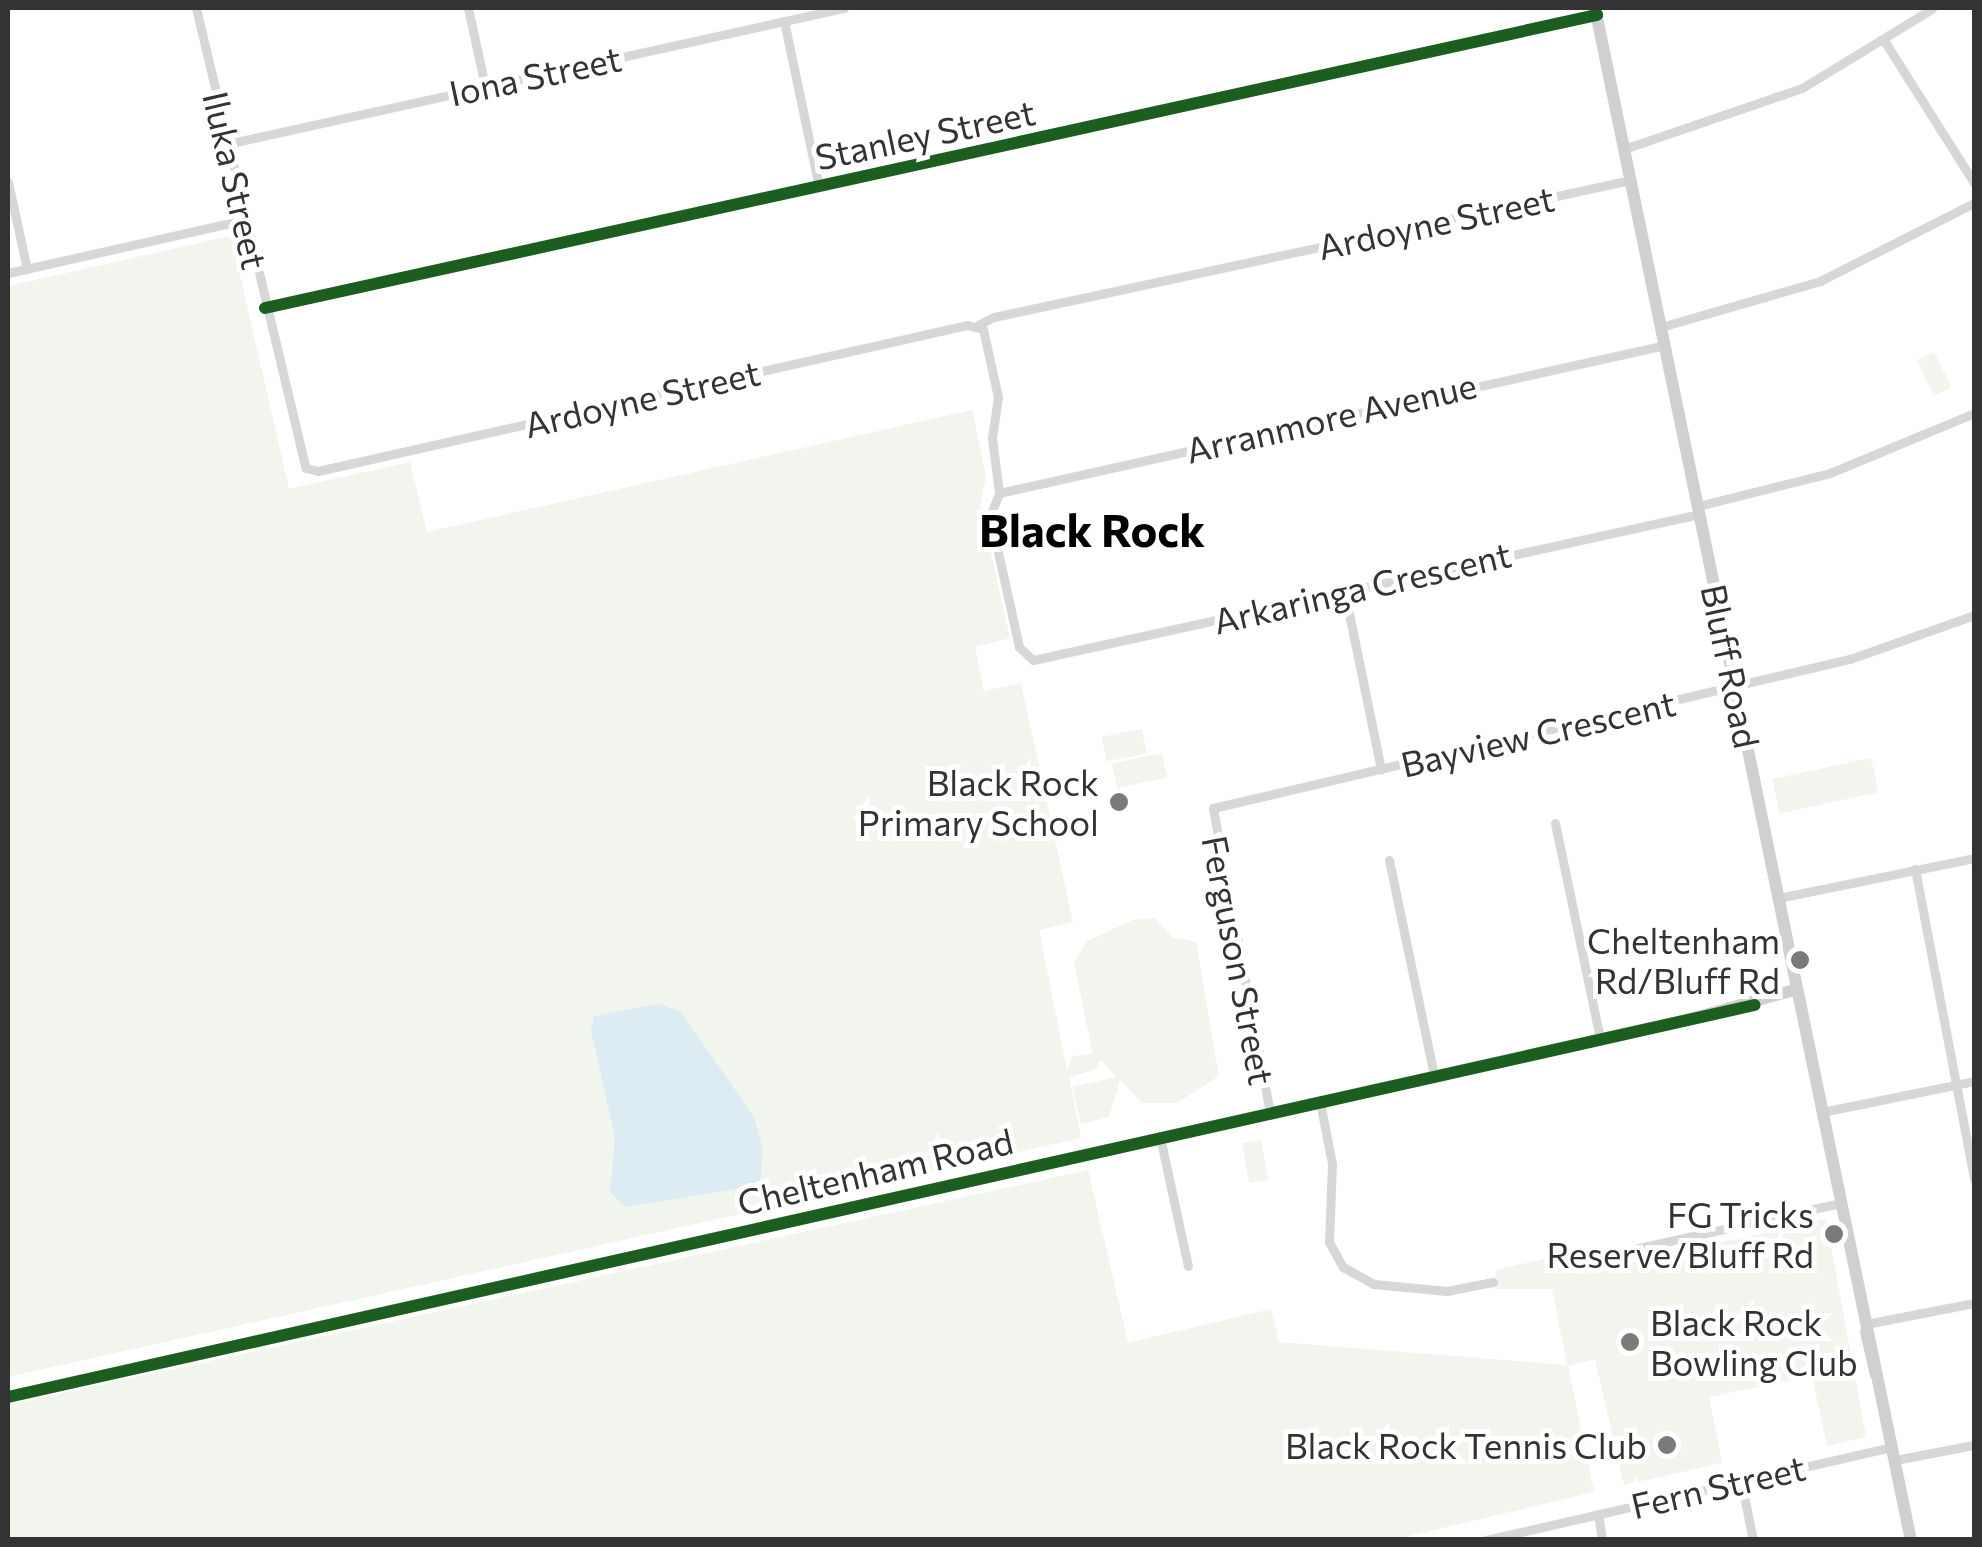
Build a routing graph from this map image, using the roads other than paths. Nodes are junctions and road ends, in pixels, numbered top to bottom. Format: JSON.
{"nodes":[{"id":1,"x":196,"y":8,"type":"edge"},
{"id":2,"x":468,"y":8,"type":"edge"},
{"id":3,"x":844,"y":8,"type":"edge"},
{"id":4,"x":1933,"y":8,"type":"edge"},
{"id":5,"x":1596,"y":11,"type":"edge"},
{"id":6,"x":800,"y":12,"type":"edge"},
{"id":7,"x":784,"y":21,"type":"junction"},
{"id":8,"x":1885,"y":42,"type":"junction"},
{"id":9,"x":485,"y":86,"type":"junction"},
{"id":10,"x":227,"y":144,"type":"junction"},
{"id":11,"x":1624,"y":149,"type":"junction"},
{"id":12,"x":1631,"y":180,"type":"junction"},
{"id":13,"x":8,"y":182,"type":"edge"},
{"id":14,"x":1974,"y":183,"type":"edge"},
{"id":15,"x":819,"y":187,"type":"junction"},
{"id":16,"x":1974,"y":203,"type":"edge"},
{"id":17,"x":244,"y":220,"type":"junction"},
{"id":18,"x":27,"y":269,"type":"junction"},
{"id":19,"x":8,"y":273,"type":"edge"},
{"id":20,"x":265,"y":308,"type":"junction"},
{"id":21,"x":980,"y":327,"type":"junction"},
{"id":22,"x":1661,"y":327,"type":"junction"},
{"id":23,"x":1665,"y":344,"type":"junction"},
{"id":24,"x":1974,"y":413,"type":"edge"},
{"id":25,"x":306,"y":468,"type":"joint"},
{"id":26,"x":1004,"y":492,"type":"junction"},
{"id":27,"x":1699,"y":510,"type":"junction"},
{"id":28,"x":1344,"y":589,"type":"junction"},
{"id":29,"x":1974,"y":615,"type":"edge"},
{"id":30,"x":1735,"y":688,"type":"junction"},
{"id":31,"x":1381,"y":769,"type":"junction"},
{"id":32,"x":1213,"y":808,"type":"joint"},
{"id":33,"x":1555,"y":823,"type":"dead end"},
{"id":34,"x":1974,"y":858,"type":"edge"},
{"id":35,"x":1390,"y":860,"type":"dead end"},
{"id":36,"x":1916,"y":869,"type":"junction"},
{"id":37,"x":1778,"y":898,"type":"junction"},
{"id":38,"x":1798,"y":995,"type":"junction"},
{"id":39,"x":1600,"y":1039,"type":"junction"},
{"id":40,"x":1434,"y":1076,"type":"junction"},
{"id":41,"x":1974,"y":1081,"type":"edge"},
{"id":42,"x":1960,"y":1084,"type":"junction"},
{"id":43,"x":1320,"y":1102,"type":"junction"},
{"id":44,"x":1822,"y":1112,"type":"junction"},
{"id":45,"x":1270,"y":1113,"type":"junction"},
{"id":46,"x":1160,"y":1137,"type":"junction"},
{"id":47,"x":1974,"y":1179,"type":"edge"},
{"id":48,"x":1840,"y":1203,"type":"junction"},
{"id":49,"x":1594,"y":1258,"type":"dead end"},
{"id":50,"x":1188,"y":1266,"type":"dead end"},
{"id":51,"x":1493,"y":1282,"type":"dead end"},
{"id":52,"x":1974,"y":1303,"type":"edge"},
{"id":53,"x":1866,"y":1324,"type":"junction"},
{"id":54,"x":8,"y":1396,"type":"edge"},
{"id":55,"x":1974,"y":1445,"type":"edge"},
{"id":56,"x":1893,"y":1453,"type":"junction"},
{"id":57,"x":1741,"y":1481,"type":"junction"},
{"id":58,"x":1598,"y":1514,"type":"junction"},
{"id":59,"x":1486,"y":1540,"type":"edge"},
{"id":60,"x":1602,"y":1540,"type":"edge"},
{"id":61,"x":1753,"y":1540,"type":"edge"},
{"id":62,"x":1911,"y":1540,"type":"edge"}],
"edges":[{"from":1,"to":10,"type":"street","name":"Iluka Street"},
{"from":2,"to":9,"type":"street"},
{"from":3,"to":6,"type":"street","name":"Iona Street"},
{"from":4,"to":8,"type":"street"},
{"from":5,"to":11,"type":"street","name":"Bluff Road"},
{"from":5,"to":15,"type":"street","name":"Stanley Street"},
{"from":6,"to":7,"type":"street","name":"Iona Street"},
{"from":7,"to":9,"type":"street","name":"Iona Street"},
{"from":7,"to":15,"type":"street"},
{"from":8,"to":11,"type":"street"},
{"from":8,"to":14,"type":"street"},
{"from":9,"to":10,"type":"street","name":"Iona Street"},
{"from":10,"to":17,"type":"street","name":"Iluka Street"},
{"from":11,"to":12,"type":"street","name":"Bluff Road"},
{"from":12,"to":21,"type":"street","name":"Ardoyne Street"},
{"from":12,"to":22,"type":"street","name":"Bluff Road"},
{"from":13,"to":18,"type":"street"},
{"from":15,"to":20,"type":"street","name":"Stanley Street"},
{"from":16,"to":22,"type":"street"},
{"from":17,"to":18,"type":"street"},
{"from":17,"to":20,"type":"street","name":"Iluka Street"},
{"from":18,"to":19,"type":"street"},
{"from":20,"to":25,"type":"street","name":"Iluka Street"},
{"from":21,"to":25,"type":"street","name":"Ardoyne Street"},
{"from":21,"to":26,"type":"street"},
{"from":22,"to":23,"type":"street","name":"Bluff Road"},
{"from":23,"to":26,"type":"street","name":"Arranmore Avenue"},
{"from":23,"to":27,"type":"street","name":"Bluff Road"},
{"from":24,"to":27,"type":"street","name":"Arkaringa Crescent"},
{"from":26,"to":28,"type":"street","name":"Arkaringa Crescent"},
{"from":27,"to":28,"type":"street","name":"Arkaringa Crescent"},
{"from":27,"to":30,"type":"street","name":"Bluff Road"},
{"from":28,"to":31,"type":"street"},
{"from":29,"to":30,"type":"street","name":"Bayview Crescent"},
{"from":30,"to":31,"type":"street","name":"Bayview Crescent"},
{"from":30,"to":37,"type":"street","name":"Bluff Road"},
{"from":31,"to":32,"type":"street","name":"Bayview Crescent"},
{"from":32,"to":45,"type":"street","name":"Ferguson Street"},
{"from":33,"to":39,"type":"street"},
{"from":34,"to":36,"type":"street"},
{"from":35,"to":40,"type":"street"},
{"from":36,"to":37,"type":"street"},
{"from":36,"to":42,"type":"street"},
{"from":37,"to":38,"type":"street","name":"Bluff Road"},
{"from":38,"to":39,"type":"street","name":"Cheltenham Road"},
{"from":38,"to":44,"type":"street","name":"Bluff Road"},
{"from":39,"to":40,"type":"street","name":"Cheltenham Road"},
{"from":40,"to":43,"type":"street","name":"Cheltenham Road"},
{"from":41,"to":42,"type":"street"},
{"from":42,"to":44,"type":"street"},
{"from":42,"to":47,"type":"street"},
{"from":43,"to":45,"type":"street","name":"Cheltenham Road"},
{"from":43,"to":51,"type":"street"},
{"from":44,"to":48,"type":"street","name":"Bluff Road"},
{"from":45,"to":46,"type":"street","name":"Cheltenham Road"},
{"from":46,"to":50,"type":"street"},
{"from":46,"to":54,"type":"street","name":"Cheltenham Road"},
{"from":48,"to":49,"type":"street"},
{"from":48,"to":53,"type":"street","name":"Bluff Road"},
{"from":52,"to":53,"type":"street"},
{"from":53,"to":56,"type":"street","name":"Bluff Road"},
{"from":55,"to":56,"type":"street","name":"Fern Street"},
{"from":56,"to":57,"type":"street","name":"Fern Street"},
{"from":56,"to":62,"type":"street","name":"Bluff Road"},
{"from":57,"to":58,"type":"street","name":"Fern Street"},
{"from":57,"to":61,"type":"street"},
{"from":58,"to":59,"type":"street","name":"Fern Street"},
{"from":58,"to":60,"type":"street"}]}
